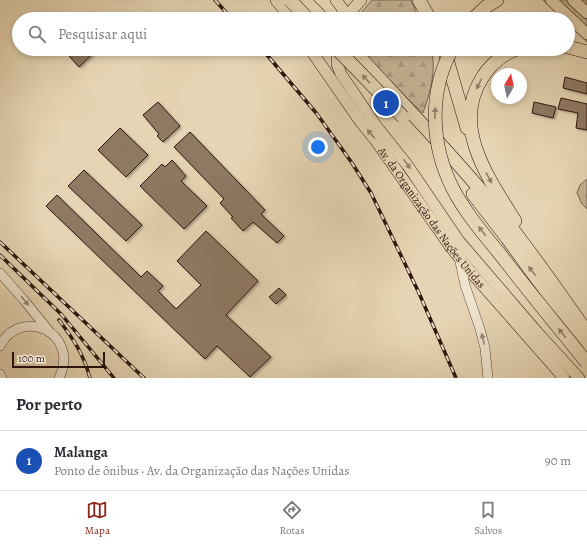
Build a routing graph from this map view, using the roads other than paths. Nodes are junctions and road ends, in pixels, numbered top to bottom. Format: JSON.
{"nodes":[{"id":1,"x":277,"y":0,"type":"edge"},
{"id":2,"x":290,"y":0,"type":"edge"},
{"id":3,"x":299,"y":0,"type":"edge"},
{"id":4,"x":304,"y":0,"type":"edge"},
{"id":5,"x":336,"y":0,"type":"edge"},
{"id":6,"x":360,"y":0,"type":"edge"},
{"id":7,"x":419,"y":0,"type":"edge"},
{"id":8,"x":497,"y":0,"type":"edge"},
{"id":9,"x":551,"y":0,"type":"edge"},
{"id":10,"x":573,"y":0,"type":"edge"},
{"id":11,"x":286,"y":12,"type":"edge"},
{"id":12,"x":292,"y":12,"type":"edge"},
{"id":13,"x":301,"y":12,"type":"edge"},
{"id":14,"x":316,"y":12,"type":"edge"},
{"id":15,"x":343,"y":12,"type":"edge"},
{"id":16,"x":351,"y":12,"type":"edge"},
{"id":17,"x":426,"y":12,"type":"edge"},
{"id":18,"x":481,"y":12,"type":"edge"},
{"id":19,"x":564,"y":12,"type":"edge"},
{"id":20,"x":587,"y":13,"type":"edge"},
{"id":21,"x":575,"y":23,"type":"edge"},
{"id":22,"x":587,"y":34,"type":"edge"},
{"id":23,"x":575,"y":49,"type":"edge"},
{"id":24,"x":587,"y":52,"type":"edge"},
{"id":25,"x":315,"y":56,"type":"edge"},
{"id":26,"x":337,"y":56,"type":"edge"},
{"id":27,"x":344,"y":56,"type":"edge"},
{"id":28,"x":358,"y":56,"type":"edge"},
{"id":29,"x":446,"y":56,"type":"edge"},
{"id":30,"x":449,"y":56,"type":"edge"},
{"id":31,"x":504,"y":56,"type":"edge"},
{"id":32,"x":406,"y":114,"type":"junction"},
{"id":33,"x":474,"y":142,"type":"junction"},
{"id":34,"x":459,"y":257,"type":"junction"},
{"id":35,"x":0,"y":272,"type":"edge"},
{"id":36,"x":49,"y":332,"type":"junction"},
{"id":37,"x":587,"y":332,"type":"edge"},
{"id":38,"x":533,"y":336,"type":"junction"},
{"id":39,"x":0,"y":346,"type":"edge"},
{"id":40,"x":587,"y":347,"type":"edge"},
{"id":41,"x":587,"y":363,"type":"edge"},
{"id":42,"x":0,"y":374,"type":"edge"},
{"id":43,"x":2,"y":378,"type":"edge"},
{"id":44,"x":59,"y":378,"type":"edge"},
{"id":45,"x":488,"y":378,"type":"edge"},
{"id":46,"x":564,"y":378,"type":"edge"},
{"id":47,"x":579,"y":378,"type":"edge"}],
"edges":[{"from":1,"to":11,"type":"highway"},
{"from":2,"to":13,"type":"highway","bridge":true},
{"from":3,"to":12,"type":"main road"},
{"from":4,"to":14,"type":"highway"},
{"from":5,"to":15,"type":"main road"},
{"from":6,"to":16,"type":"main road"},
{"from":7,"to":17,"type":"highway"},
{"from":8,"to":18,"type":"highway"},
{"from":9,"to":19,"type":"main road"},
{"from":10,"to":20,"type":"main road"},
{"from":21,"to":22,"type":"main road"},
{"from":23,"to":24,"type":"highway"},
{"from":34,"to":25,"type":"main road","name":"Av. da Organização das Nações Unidas","one_way":true},
{"from":26,"to":38,"type":"main road","name":"Av. da Organização das Nações Unidas","one_way":true},
{"from":32,"to":27,"type":"highway","one_way":true,"bridge":true},
{"from":28,"to":32,"type":"highway"},
{"from":29,"to":33,"type":"highway"},
{"from":41,"to":30,"type":"highway","one_way":true,"bridge":true},
{"from":31,"to":33,"type":"highway","one_way":true},
{"from":32,"to":37,"type":"highway"},
{"from":40,"to":32,"type":"highway","one_way":true},
{"from":33,"to":37,"type":"highway","one_way":true},
{"from":34,"to":38,"type":"main road","name":"Av. da Organização das Nações Unidas"},
{"from":45,"to":34,"type":"street","one_way":true},
{"from":35,"to":36,"type":"street","one_way":true},
{"from":36,"to":39,"type":"street"},
{"from":36,"to":44,"type":"street"},
{"from":38,"to":46,"type":"main road","name":"Av. da Organização das Nações Unidas"},
{"from":38,"to":47,"type":"main road","name":"Av. da Organização das Nações Unidas"},
{"from":42,"to":43,"type":"street"}]}
